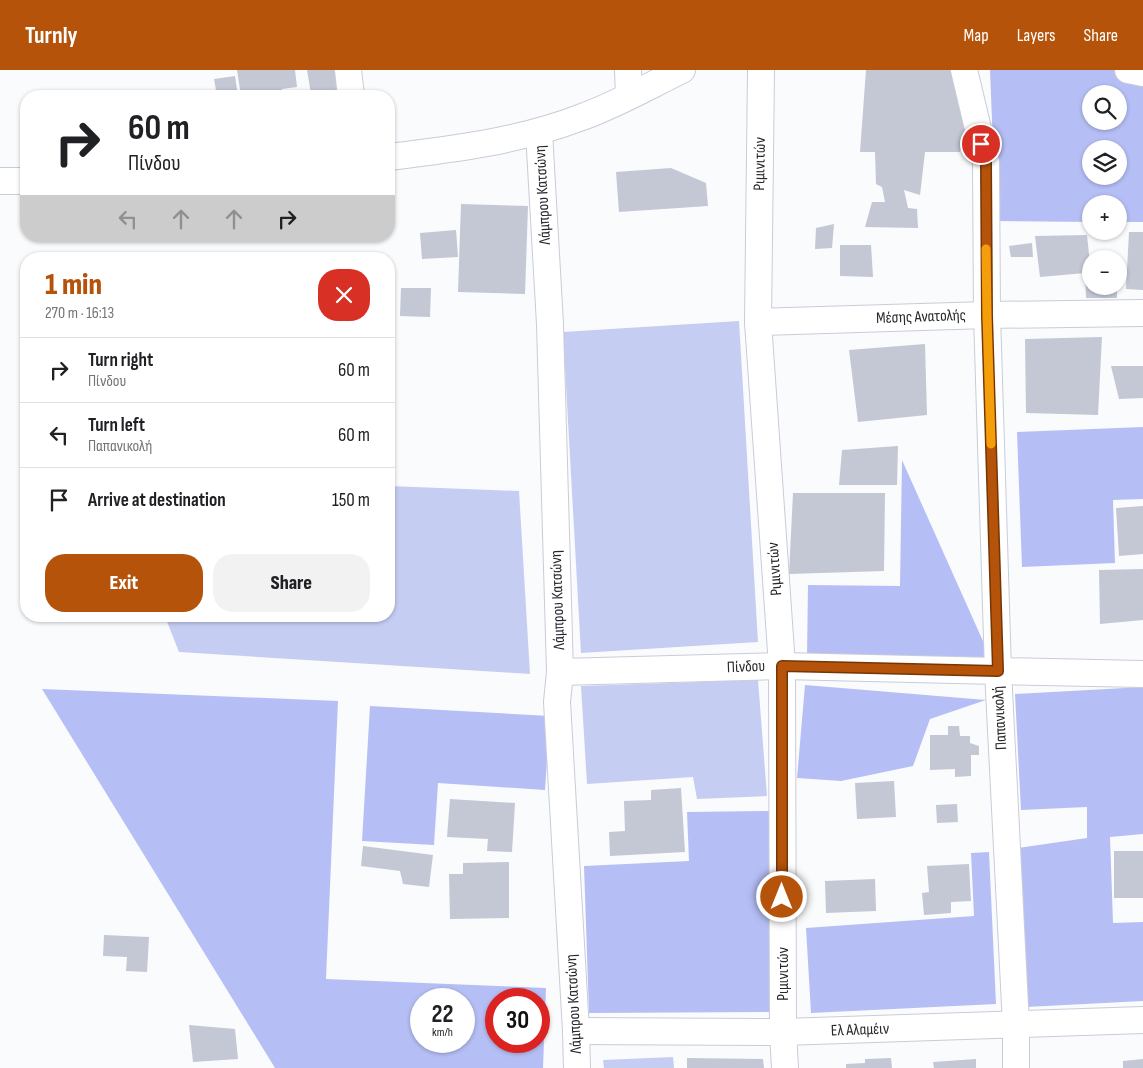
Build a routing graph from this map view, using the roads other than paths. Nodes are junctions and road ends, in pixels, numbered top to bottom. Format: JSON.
{"nodes":[{"id":1,"x":348,"y":70,"type":"edge"},
{"id":2,"x":628,"y":70,"type":"edge"},
{"id":3,"x":682,"y":70,"type":"edge"},
{"id":4,"x":761,"y":70,"type":"edge"},
{"id":5,"x":964,"y":70,"type":"edge"},
{"id":6,"x":1128,"y":70,"type":"edge"},
{"id":7,"x":1143,"y":72,"type":"edge"},
{"id":8,"x":350,"y":90,"type":"edge"},
{"id":9,"x":629,"y":96,"type":"junction"},
{"id":10,"x":539,"y":132,"type":"junction"},
{"id":11,"x":395,"y":156,"type":"edge"},
{"id":12,"x":0,"y":181,"type":"edge"},
{"id":13,"x":20,"y":181,"type":"edge"},
{"id":14,"x":1143,"y":313,"type":"edge"},
{"id":15,"x":987,"y":316,"type":"junction"},
{"id":16,"x":758,"y":322,"type":"junction"},
{"id":17,"x":782,"y":666,"type":"junction"},
{"id":18,"x":998,"y":671,"type":"junction"},
{"id":19,"x":560,"y":672,"type":"junction"},
{"id":20,"x":1143,"y":674,"type":"edge"},
{"id":21,"x":1143,"y":1020,"type":"edge"},
{"id":22,"x":1016,"y":1025,"type":"junction"},
{"id":23,"x":576,"y":1031,"type":"junction"},
{"id":24,"x":783,"y":1032,"type":"junction"},
{"id":25,"x":577,"y":1068,"type":"edge"},
{"id":26,"x":785,"y":1068,"type":"edge"},
{"id":27,"x":1016,"y":1068,"type":"edge"}],
"edges":[{"from":1,"to":8,"type":"street"},
{"from":2,"to":9,"type":"street"},
{"from":3,"to":9,"type":"street"},
{"from":4,"to":16,"type":"street","name":"Ριμινιτών"},
{"from":5,"to":15,"type":"street","name":"Παπανικολή"},
{"from":6,"to":7,"type":"street"},
{"from":9,"to":10,"type":"street"},
{"from":10,"to":11,"type":"street"},
{"from":10,"to":19,"type":"street","name":"Λάμπρου Κατσώνη"},
{"from":12,"to":13,"type":"street"},
{"from":14,"to":15,"type":"street","name":"Μέσης Ανατολής"},
{"from":15,"to":16,"type":"street","name":"Μέσης Ανατολής"},
{"from":15,"to":18,"type":"street","name":"Παπανικολή"},
{"from":16,"to":17,"type":"street","name":"Ριμινιτών"},
{"from":17,"to":18,"type":"street","name":"Πίνδου"},
{"from":17,"to":19,"type":"street","name":"Πίνδου"},
{"from":17,"to":24,"type":"street","name":"Ριμινιτών"},
{"from":18,"to":20,"type":"street","name":"Πίνδου"},
{"from":18,"to":22,"type":"street","name":"Παπανικολή"},
{"from":19,"to":23,"type":"street","name":"Λάμπρου Κατσώνη"},
{"from":21,"to":22,"type":"street","name":"Ελ Αλαμέιν"},
{"from":22,"to":24,"type":"street","name":"Ελ Αλαμέιν"},
{"from":22,"to":27,"type":"street","name":"Παπανικολή"},
{"from":23,"to":24,"type":"street","name":"Ελ Αλαμέιν"},
{"from":23,"to":25,"type":"street","name":"Λάμπρου Κατσώνη"},
{"from":24,"to":26,"type":"street","name":"Ριμινιτών"}]}
